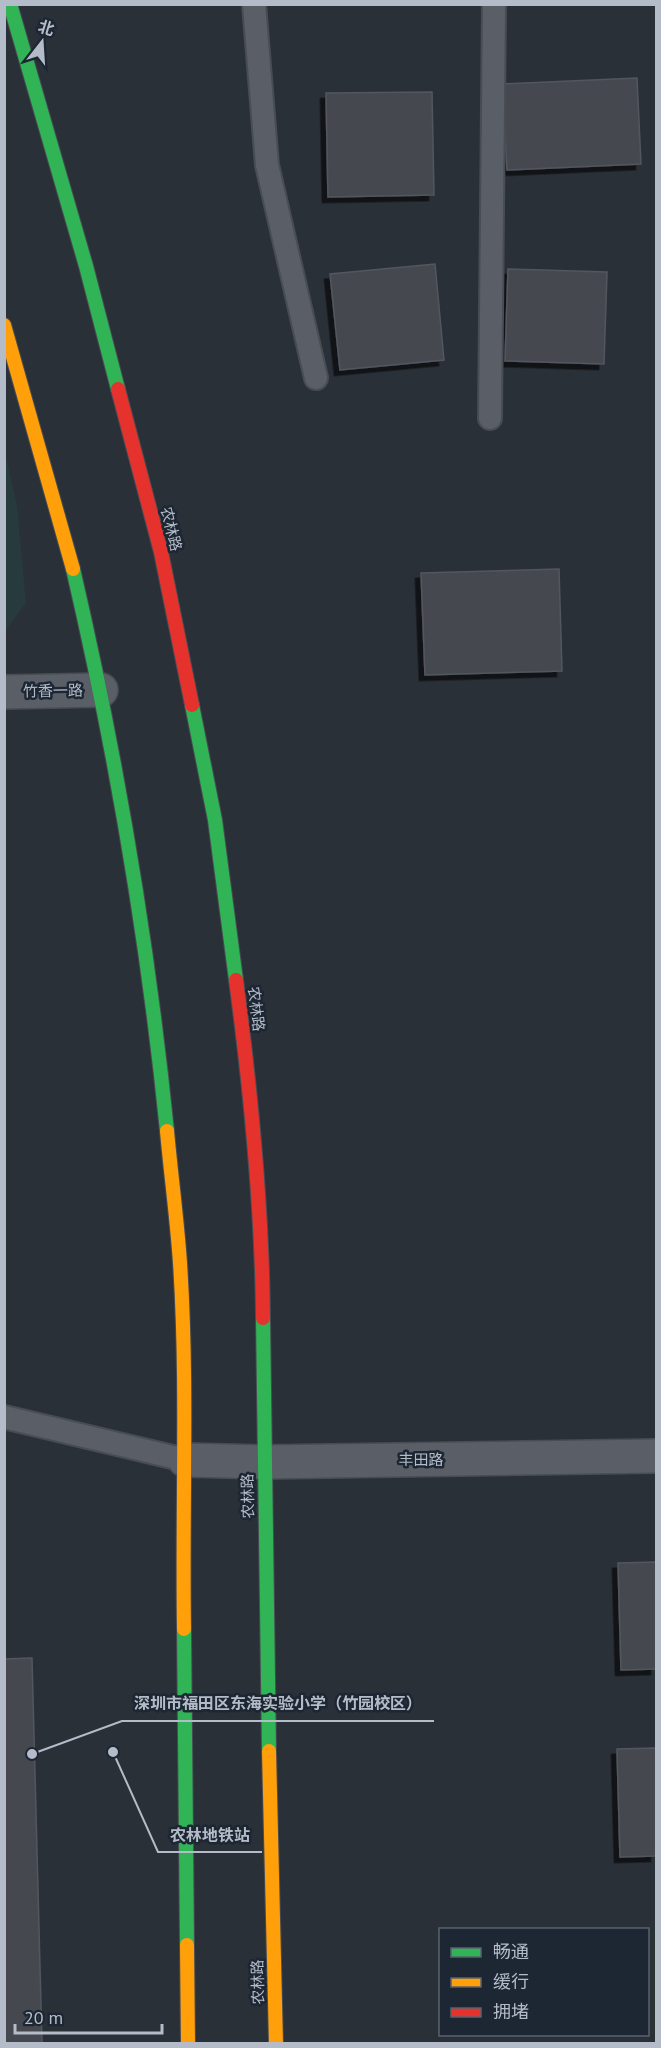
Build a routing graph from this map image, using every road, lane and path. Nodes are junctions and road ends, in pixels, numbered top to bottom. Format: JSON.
{"nodes":[{"id":1,"x":10,"y":4,"type":"edge"},
{"id":2,"x":254,"y":4,"type":"edge"},
{"id":3,"x":494,"y":4,"type":"edge"},
{"id":4,"x":4,"y":325,"type":"edge"},
{"id":5,"x":316,"y":378,"type":"dead end"},
{"id":6,"x":490,"y":418,"type":"dead end"},
{"id":7,"x":101,"y":690,"type":"junction"},
{"id":8,"x":4,"y":692,"type":"edge"},
{"id":9,"x":4,"y":1417,"type":"edge"},
{"id":10,"x":657,"y":1456,"type":"edge"},
{"id":11,"x":185,"y":1460,"type":"junction"},
{"id":12,"x":264,"y":1462,"type":"junction"},
{"id":13,"x":188,"y":2043,"type":"edge"},
{"id":14,"x":276,"y":2043,"type":"edge"}],
"edges":[{"from":1,"to":12,"type":"main road","name":"农林路"},
{"from":2,"to":5,"type":"lane"},
{"from":3,"to":6,"type":"lane"},
{"from":4,"to":7,"type":"main road"},
{"from":7,"to":8,"type":"street","name":"竹香一路"},
{"from":7,"to":11,"type":"main road"},
{"from":9,"to":11,"type":"lane"},
{"from":10,"to":12,"type":"street","name":"丰田路"},
{"from":11,"to":12,"type":"street","name":"丰田路"},
{"from":11,"to":13,"type":"main road"},
{"from":12,"to":14,"type":"main road","name":"农林路"}]}
